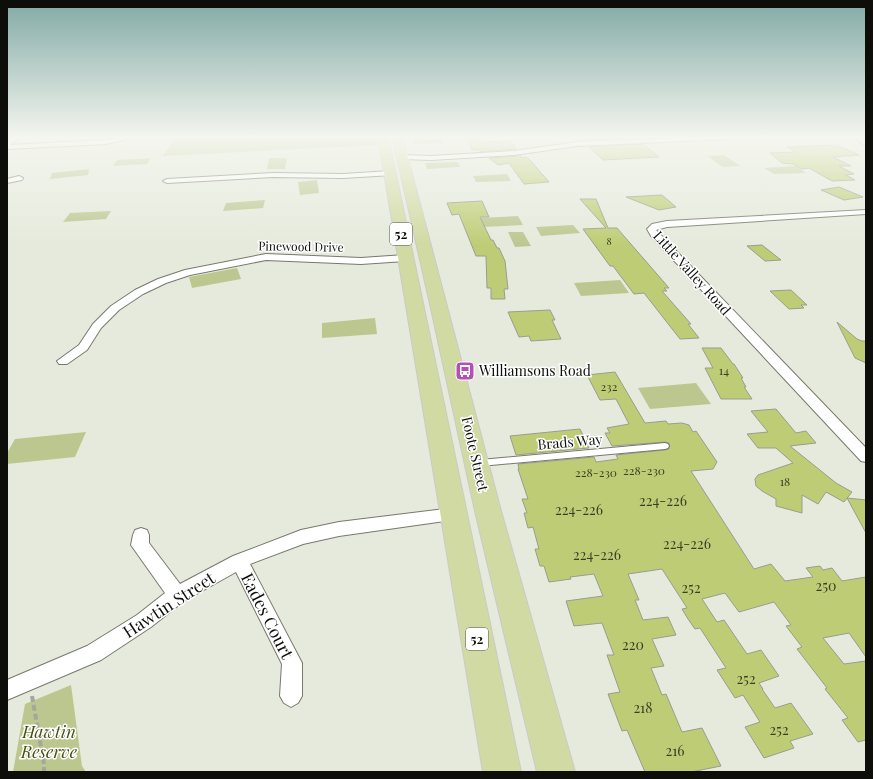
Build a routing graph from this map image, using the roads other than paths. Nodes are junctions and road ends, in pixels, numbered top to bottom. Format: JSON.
{"nodes":[{"id":1,"x":407,"y":172,"type":"edge"},
{"id":2,"x":390,"y":173,"type":"joint"},
{"id":3,"x":19,"y":178,"type":"dead end"},
{"id":4,"x":7,"y":181,"type":"edge"},
{"id":5,"x":167,"y":181,"type":"dead end"},
{"id":6,"x":414,"y":204,"type":"junction"},
{"id":7,"x":396,"y":205,"type":"junction"},
{"id":8,"x":866,"y":212,"type":"edge"},
{"id":9,"x":406,"y":258,"type":"junction"},
{"id":10,"x":63,"y":361,"type":"dead end"},
{"id":11,"x":665,"y":446,"type":"dead end"},
{"id":12,"x":866,"y":457,"type":"edge"},
{"id":13,"x":477,"y":464,"type":"junction"},
{"id":14,"x":488,"y":511,"type":"junction"},
{"id":15,"x":454,"y":514,"type":"junction"},
{"id":16,"x":141,"y":535,"type":"dead end"},
{"id":17,"x":239,"y":561,"type":"junction"},
{"id":18,"x":177,"y":595,"type":"junction"},
{"id":19,"x":7,"y":690,"type":"edge"},
{"id":20,"x":291,"y":696,"type":"dead end"},
{"id":21,"x":499,"y":769,"type":"edge"},
{"id":22,"x":556,"y":772,"type":"edge"}],
"edges":[{"from":1,"to":6,"type":"main road","name":"Foote Street","number":"52"},
{"from":2,"to":5,"type":"street"},
{"from":2,"to":7,"type":"main road","number":"52"},
{"from":3,"to":4,"type":"street"},
{"from":6,"to":7,"type":"main road"},
{"from":6,"to":13,"type":"main road","name":"Foote Street","number":"52"},
{"from":7,"to":9,"type":"main road","number":"52"},
{"from":8,"to":12,"type":"street","name":"Little Valley Road"},
{"from":9,"to":10,"type":"street","name":"Pinewood Drive"},
{"from":9,"to":15,"type":"main road","number":"52"},
{"from":11,"to":13,"type":"lane","name":"Brads Way"},
{"from":13,"to":14,"type":"main road","name":"Foote Street","number":"52"},
{"from":14,"to":15,"type":"main road"},
{"from":14,"to":22,"type":"main road","name":"Foote Street","number":"52"},
{"from":15,"to":17,"type":"street","name":"Hawtin Street"},
{"from":15,"to":21,"type":"main road","number":"52"},
{"from":16,"to":18,"type":"street"},
{"from":17,"to":18,"type":"street","name":"Hawtin Street"},
{"from":17,"to":20,"type":"street","name":"Eades Court"},
{"from":18,"to":19,"type":"street","name":"Hawtin Street"}]}
